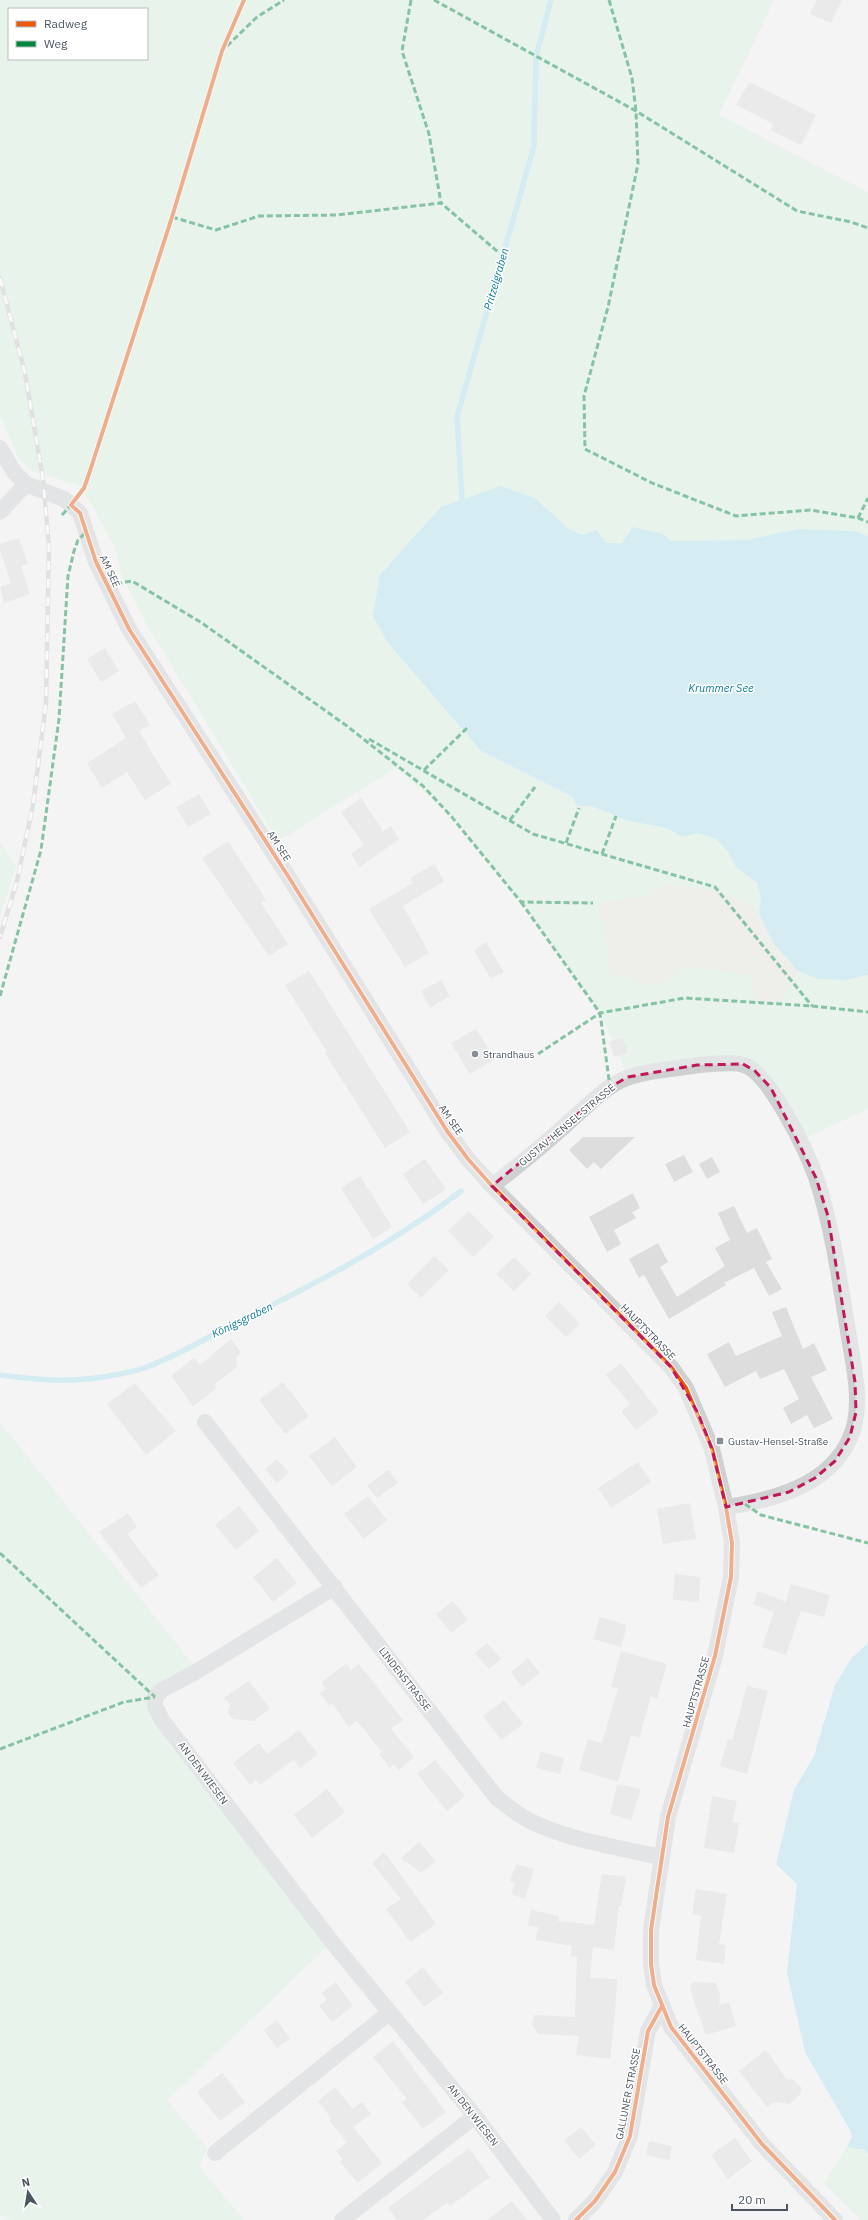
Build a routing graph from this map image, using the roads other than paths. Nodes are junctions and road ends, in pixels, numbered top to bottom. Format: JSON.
{"nodes":[{"id":1,"x":0,"y":448,"type":"edge"},
{"id":2,"x":26,"y":484,"type":"junction"},
{"id":3,"x":0,"y":512,"type":"edge"},
{"id":4,"x":492,"y":1186,"type":"junction"},
{"id":5,"x":205,"y":1422,"type":"dead end"},
{"id":6,"x":726,"y":1507,"type":"junction"},
{"id":7,"x":334,"y":1587,"type":"junction"},
{"id":8,"x":660,"y":1857,"type":"junction"},
{"id":9,"x":662,"y":2006,"type":"junction"},
{"id":10,"x":389,"y":2013,"type":"junction"},
{"id":11,"x":475,"y":2116,"type":"junction"},
{"id":12,"x":214,"y":2153,"type":"dead end"},
{"id":13,"x":342,"y":2220,"type":"edge"},
{"id":14,"x":553,"y":2220,"type":"edge"},
{"id":15,"x":576,"y":2220,"type":"edge"},
{"id":16,"x":835,"y":2220,"type":"edge"}],
"edges":[{"from":1,"to":2,"type":"street"},
{"from":2,"to":3,"type":"street"},
{"from":2,"to":4,"type":"street","name":"AM SEE"},
{"from":4,"to":6,"type":"street","name":"HAUPTSTRASSE"},
{"from":4,"to":6,"type":"street","name":"GUSTAV-HENSEL-STRASSE"},
{"from":5,"to":7,"type":"street","name":"LINDENSTRASSE"},
{"from":6,"to":8,"type":"street","name":"HAUPTSTRASSE"},
{"from":7,"to":8,"type":"street","name":"LINDENSTRASSE"},
{"from":7,"to":10,"type":"street","name":"AN DEN WIESEN"},
{"from":8,"to":9,"type":"street","name":"HAUPTSTRASSE"},
{"from":9,"to":15,"type":"street","name":"GALLUNER STRASSE"},
{"from":9,"to":16,"type":"street","name":"HAUPTSTRASSE"},
{"from":10,"to":11,"type":"street","name":"AN DEN WIESEN"},
{"from":10,"to":12,"type":"street"},
{"from":11,"to":13,"type":"street"},
{"from":11,"to":14,"type":"street","name":"AN DEN WIESEN"}]}
